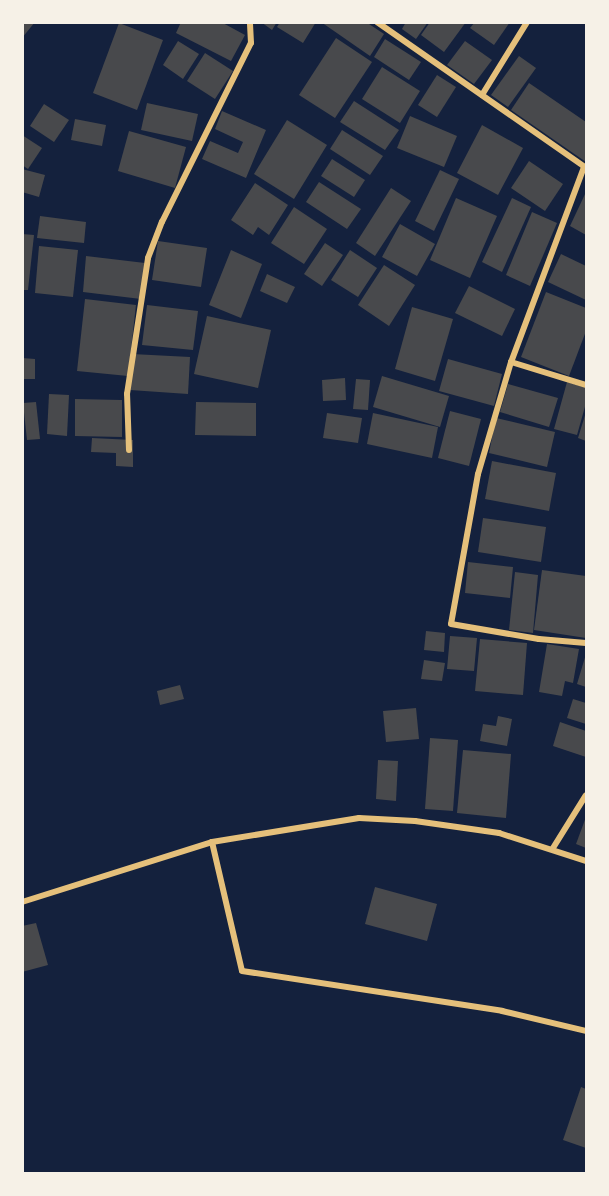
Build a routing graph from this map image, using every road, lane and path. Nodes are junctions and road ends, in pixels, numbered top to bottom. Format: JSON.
{"nodes":[{"id":1,"x":250,"y":22,"type":"edge"},
{"id":2,"x":377,"y":22,"type":"edge"},
{"id":3,"x":527,"y":22,"type":"edge"},
{"id":4,"x":482,"y":95,"type":"junction"},
{"id":5,"x":585,"y":168,"type":"edge"},
{"id":6,"x":511,"y":362,"type":"junction"},
{"id":7,"x":586,"y":384,"type":"edge"},
{"id":8,"x":129,"y":450,"type":"dead end"},
{"id":9,"x":586,"y":643,"type":"edge"},
{"id":10,"x":586,"y":795,"type":"edge"},
{"id":11,"x":212,"y":842,"type":"junction"},
{"id":12,"x":553,"y":848,"type":"junction"},
{"id":13,"x":586,"y":861,"type":"edge"},
{"id":14,"x":22,"y":903,"type":"edge"},
{"id":15,"x":586,"y":1031,"type":"edge"}],
"edges":[{"from":1,"to":8,"type":"street"},
{"from":2,"to":4,"type":"street"},
{"from":3,"to":4,"type":"street"},
{"from":4,"to":5,"type":"street"},
{"from":5,"to":6,"type":"street"},
{"from":6,"to":7,"type":"street"},
{"from":6,"to":9,"type":"street"},
{"from":10,"to":12,"type":"street"},
{"from":11,"to":12,"type":"street"},
{"from":11,"to":14,"type":"street"},
{"from":11,"to":15,"type":"street"},
{"from":12,"to":13,"type":"street"}]}
